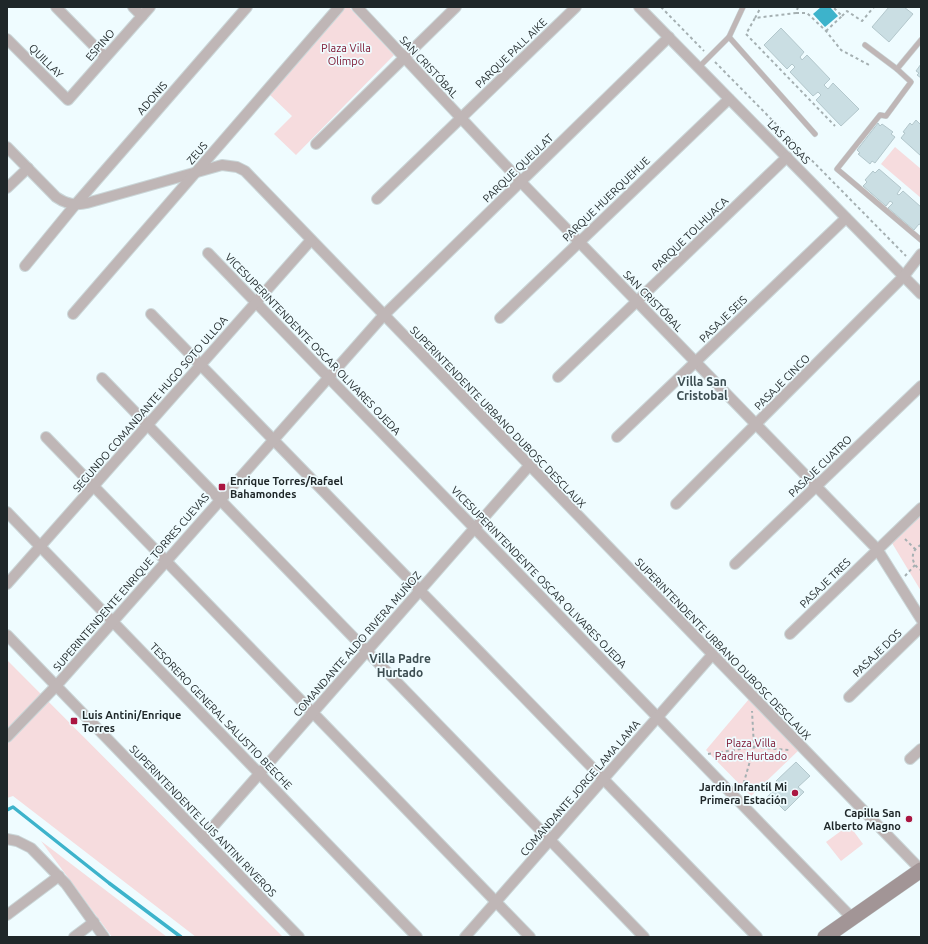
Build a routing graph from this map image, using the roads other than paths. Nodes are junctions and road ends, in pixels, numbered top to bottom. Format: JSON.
{"nodes":[{"id":1,"x":56,"y":7,"type":"edge"},
{"id":2,"x":133,"y":7,"type":"edge"},
{"id":3,"x":150,"y":7,"type":"edge"},
{"id":4,"x":246,"y":7,"type":"edge"},
{"id":5,"x":339,"y":7,"type":"edge"},
{"id":6,"x":357,"y":7,"type":"edge"},
{"id":7,"x":456,"y":7,"type":"edge"},
{"id":8,"x":576,"y":7,"type":"edge"},
{"id":9,"x":743,"y":7,"type":"edge"},
{"id":10,"x":645,"y":9,"type":"edge"},
{"id":11,"x":142,"y":16,"type":"junction"},
{"id":12,"x":669,"y":37,"type":"junction"},
{"id":13,"x":729,"y":37,"type":"junction"},
{"id":14,"x":7,"y":39,"type":"edge"},
{"id":15,"x":921,"y":40,"type":"edge"},
{"id":16,"x":865,"y":45,"type":"dead end"},
{"id":17,"x":106,"y":57,"type":"junction"},
{"id":18,"x":404,"y":58,"type":"junction"},
{"id":19,"x":698,"y":67,"type":"junction"},
{"id":20,"x":897,"y":70,"type":"junction"},
{"id":21,"x":729,"y":99,"type":"junction"},
{"id":22,"x":68,"y":100,"type":"joint"},
{"id":23,"x":461,"y":118,"type":"junction"},
{"id":24,"x":815,"y":134,"type":"dead end"},
{"id":25,"x":316,"y":144,"type":"dead end"},
{"id":26,"x":7,"y":147,"type":"edge"},
{"id":27,"x":786,"y":157,"type":"junction"},
{"id":28,"x":28,"y":168,"type":"junction"},
{"id":29,"x":197,"y":172,"type":"junction"},
{"id":30,"x":521,"y":182,"type":"junction"},
{"id":31,"x":7,"y":188,"type":"edge"},
{"id":32,"x":377,"y":199,"type":"dead end"},
{"id":33,"x":75,"y":204,"type":"junction"},
{"id":34,"x":846,"y":218,"type":"junction"},
{"id":35,"x":311,"y":240,"type":"junction"},
{"id":36,"x":921,"y":240,"type":"edge"},
{"id":37,"x":579,"y":242,"type":"junction"},
{"id":38,"x":208,"y":253,"type":"dead end"},
{"id":39,"x":921,"y":254,"type":"edge"},
{"id":40,"x":25,"y":266,"type":"dead end"},
{"id":41,"x":904,"y":276,"type":"junction"},
{"id":42,"x":921,"y":294,"type":"edge"},
{"id":43,"x":637,"y":301,"type":"junction"},
{"id":44,"x":256,"y":302,"type":"junction"},
{"id":45,"x":73,"y":314,"type":"dead end"},
{"id":46,"x":151,"y":314,"type":"dead end"},
{"id":47,"x":383,"y":316,"type":"junction"},
{"id":48,"x":500,"y":318,"type":"dead end"},
{"id":49,"x":695,"y":362,"type":"junction"},
{"id":50,"x":200,"y":365,"type":"junction"},
{"id":51,"x":328,"y":377,"type":"junction"},
{"id":52,"x":558,"y":377,"type":"dead end"},
{"id":53,"x":102,"y":378,"type":"dead end"},
{"id":54,"x":921,"y":386,"type":"edge"},
{"id":55,"x":148,"y":425,"type":"junction"},
{"id":56,"x":756,"y":425,"type":"junction"},
{"id":57,"x":46,"y":437,"type":"dead end"},
{"id":58,"x":617,"y":437,"type":"dead end"},
{"id":59,"x":273,"y":440,"type":"junction"},
{"id":60,"x":529,"y":466,"type":"junction"},
{"id":61,"x":93,"y":486,"type":"junction"},
{"id":62,"x":816,"y":486,"type":"junction"},
{"id":63,"x":220,"y":500,"type":"junction"},
{"id":64,"x":676,"y":504,"type":"dead end"},
{"id":65,"x":921,"y":508,"type":"edge"},
{"id":66,"x":7,"y":512,"type":"edge"},
{"id":67,"x":475,"y":528,"type":"junction"},
{"id":68,"x":40,"y":546,"type":"junction"},
{"id":69,"x":877,"y":549,"type":"junction"},
{"id":70,"x":166,"y":561,"type":"junction"},
{"id":71,"x":735,"y":564,"type":"dead end"},
{"id":72,"x":7,"y":584,"type":"edge"},
{"id":73,"x":420,"y":591,"type":"junction"},
{"id":74,"x":921,"y":619,"type":"edge"},
{"id":75,"x":113,"y":622,"type":"junction"},
{"id":76,"x":921,"y":627,"type":"edge"},
{"id":77,"x":790,"y":634,"type":"dead end"},
{"id":78,"x":7,"y":635,"type":"edge"},
{"id":79,"x":367,"y":651,"type":"junction"},
{"id":80,"x":712,"y":655,"type":"junction"},
{"id":81,"x":56,"y":686,"type":"junction"},
{"id":82,"x":849,"y":697,"type":"dead end"},
{"id":83,"x":313,"y":713,"type":"junction"},
{"id":84,"x":658,"y":718,"type":"junction"},
{"id":85,"x":7,"y":737,"type":"edge"},
{"id":86,"x":921,"y":749,"type":"edge"},
{"id":87,"x":910,"y":759,"type":"dead end"},
{"id":88,"x":259,"y":773,"type":"junction"},
{"id":89,"x":603,"y":780,"type":"junction"},
{"id":90,"x":203,"y":838,"type":"junction"},
{"id":91,"x":7,"y":840,"type":"edge"},
{"id":92,"x":550,"y":840,"type":"junction"},
{"id":93,"x":921,"y":870,"type":"edge"},
{"id":94,"x":59,"y":876,"type":"junction"},
{"id":95,"x":496,"y":902,"type":"junction"},
{"id":96,"x":7,"y":915,"type":"edge"},
{"id":97,"x":852,"y":918,"type":"junction"},
{"id":98,"x":94,"y":922,"type":"junction"},
{"id":99,"x":74,"y":937,"type":"edge"},
{"id":100,"x":104,"y":937,"type":"edge"},
{"id":101,"x":299,"y":937,"type":"edge"},
{"id":102,"x":417,"y":937,"type":"edge"},
{"id":103,"x":465,"y":937,"type":"edge"},
{"id":104,"x":530,"y":937,"type":"edge"},
{"id":105,"x":644,"y":937,"type":"edge"},
{"id":106,"x":757,"y":937,"type":"edge"},
{"id":107,"x":825,"y":937,"type":"edge"}],
"edges":[{"from":1,"to":17,"type":"street"},
{"from":2,"to":11,"type":"street"},
{"from":3,"to":11,"type":"street","name":"ESPINO"},
{"from":4,"to":33,"type":"street","name":"ADONIS"},
{"from":5,"to":29,"type":"street","name":"ZEUS"},
{"from":6,"to":18,"type":"street","name":"SAN CRISTÓBAL"},
{"from":7,"to":18,"type":"street"},
{"from":8,"to":23,"type":"street","name":"PARQUE PALL AIKE"},
{"from":9,"to":13,"type":"lane"},
{"from":10,"to":12,"type":"street","name":"LAS ROSAS"},
{"from":11,"to":17,"type":"street","name":"ESPINO"},
{"from":12,"to":19,"type":"street","name":"LAS ROSAS"},
{"from":12,"to":30,"type":"street","name":"PARQUE QUEULAT"},
{"from":13,"to":19,"type":"lane"},
{"from":13,"to":24,"type":"lane"},
{"from":14,"to":22,"type":"street","name":"QUILLAY"},
{"from":15,"to":20,"type":"lane"},
{"from":16,"to":20,"type":"lane"},
{"from":17,"to":22,"type":"street","name":"ESPINO"},
{"from":18,"to":23,"type":"street","name":"SAN CRISTÓBAL"},
{"from":18,"to":25,"type":"street"},
{"from":19,"to":21,"type":"street","name":"LAS ROSAS"},
{"from":20,"to":36,"type":"lane"},
{"from":21,"to":27,"type":"street","name":"LAS ROSAS"},
{"from":21,"to":37,"type":"street","name":"PARQUE HUERQUEHUE"},
{"from":23,"to":30,"type":"street","name":"SAN CRISTÓBAL"},
{"from":23,"to":32,"type":"street","name":"PARQUE PALL AIKE"},
{"from":26,"to":28,"type":"street","name":"SUPERINTENDENTE URBANO DUBOSC DESCLAUX"},
{"from":27,"to":34,"type":"street","name":"LAS ROSAS"},
{"from":27,"to":43,"type":"street","name":"PARQUE TOLHUACA"},
{"from":28,"to":31,"type":"street"},
{"from":28,"to":33,"type":"street","name":"SUPERINTENDENTE URBANO DUBOSC DESCLAUX"},
{"from":29,"to":33,"type":"street","name":"SUPERINTENDENTE URBANO DUBOSC DESCLAUX"},
{"from":29,"to":35,"type":"street","name":"SUPERINTENDENTE URBANO DUBOSC DESCLAUX"},
{"from":29,"to":45,"type":"street","name":"ZEUS"},
{"from":30,"to":37,"type":"street","name":"SAN CRISTÓBAL"},
{"from":30,"to":47,"type":"street","name":"PARQUE QUEULAT"},
{"from":33,"to":40,"type":"street","name":"ADONIS"},
{"from":34,"to":41,"type":"street","name":"LAS ROSAS"},
{"from":34,"to":49,"type":"street","name":"PASAJE SEIS"},
{"from":35,"to":44,"type":"street","name":"SEGUNDO COMANDANTE HUGO SOTO ULLOA"},
{"from":35,"to":47,"type":"street","name":"SUPERINTENDENTE URBANO DUBOSC DESCLAUX"},
{"from":37,"to":43,"type":"street","name":"SAN CRISTÓBAL"},
{"from":37,"to":48,"type":"street","name":"PARQUE HUERQUEHUE"},
{"from":38,"to":44,"type":"street","name":"VICESUPERINTENDENTE OSCAR OLIVARES OJEDA"},
{"from":39,"to":41,"type":"street","name":"PASAJE CINCO"},
{"from":41,"to":42,"type":"street","name":"LAS ROSAS"},
{"from":41,"to":56,"type":"street","name":"PASAJE CINCO"},
{"from":43,"to":49,"type":"street","name":"SAN CRISTÓBAL"},
{"from":43,"to":52,"type":"street","name":"PARQUE TOLHUACA"},
{"from":44,"to":50,"type":"street","name":"SEGUNDO COMANDANTE HUGO SOTO ULLOA"},
{"from":44,"to":51,"type":"street","name":"VICESUPERINTENDENTE OSCAR OLIVARES OJEDA"},
{"from":46,"to":50,"type":"street"},
{"from":47,"to":51,"type":"street","name":"SUPERINTENDENTE ENRIQUE TORRES CUEVAS"},
{"from":47,"to":60,"type":"street","name":"SUPERINTENDENTE URBANO DUBOSC DESCLAUX"},
{"from":49,"to":56,"type":"street","name":"SAN CRISTÓBAL"},
{"from":49,"to":58,"type":"street","name":"PASAJE SEIS"},
{"from":50,"to":55,"type":"street","name":"SEGUNDO COMANDANTE HUGO SOTO ULLOA"},
{"from":50,"to":59,"type":"street"},
{"from":51,"to":59,"type":"street","name":"SUPERINTENDENTE ENRIQUE TORRES CUEVAS"},
{"from":51,"to":67,"type":"street","name":"VICESUPERINTENDENTE OSCAR OLIVARES OJEDA"},
{"from":53,"to":55,"type":"street"},
{"from":54,"to":62,"type":"street","name":"PASAJE CUATRO"},
{"from":55,"to":61,"type":"street","name":"SEGUNDO COMANDANTE HUGO SOTO ULLOA"},
{"from":55,"to":63,"type":"street"},
{"from":56,"to":62,"type":"street","name":"SAN CRISTÓBAL"},
{"from":56,"to":64,"type":"street","name":"PASAJE CINCO"},
{"from":57,"to":61,"type":"street"},
{"from":59,"to":63,"type":"street","name":"SUPERINTENDENTE ENRIQUE TORRES CUEVAS"},
{"from":59,"to":73,"type":"street"},
{"from":60,"to":67,"type":"street","name":"COMANDANTE ALDO RIVERA MUÑOZ"},
{"from":60,"to":80,"type":"street","name":"SUPERINTENDENTE URBANO DUBOSC DESCLAUX"},
{"from":61,"to":68,"type":"street","name":"SEGUNDO COMANDANTE HUGO SOTO ULLOA"},
{"from":61,"to":70,"type":"street"},
{"from":62,"to":69,"type":"street","name":"SAN CRISTÓBAL"},
{"from":62,"to":71,"type":"street","name":"PASAJE CUATRO"},
{"from":63,"to":70,"type":"street","name":"SUPERINTENDENTE ENRIQUE TORRES CUEVAS"},
{"from":63,"to":79,"type":"street"},
{"from":65,"to":69,"type":"street","name":"PASAJE TRES"},
{"from":66,"to":68,"type":"street","name":"TESORERO GENERAL SALUSTIO BEECHE"},
{"from":67,"to":73,"type":"street","name":"COMANDANTE ALDO RIVERA MUÑOZ"},
{"from":67,"to":84,"type":"street","name":"VICESUPERINTENDENTE OSCAR OLIVARES OJEDA"},
{"from":68,"to":72,"type":"street","name":"SEGUNDO COMANDANTE HUGO SOTO ULLOA"},
{"from":68,"to":75,"type":"street","name":"TESORERO GENERAL SALUSTIO BEECHE"},
{"from":69,"to":74,"type":"street","name":"SAN CRISTÓBAL"},
{"from":69,"to":77,"type":"street","name":"PASAJE TRES"},
{"from":70,"to":75,"type":"street","name":"SUPERINTENDENTE ENRIQUE TORRES CUEVAS"},
{"from":70,"to":83,"type":"street"},
{"from":73,"to":79,"type":"street","name":"COMANDANTE ALDO RIVERA MUÑOZ"},
{"from":73,"to":89,"type":"street"},
{"from":75,"to":81,"type":"street","name":"SUPERINTENDENTE ENRIQUE TORRES CUEVAS"},
{"from":75,"to":88,"type":"street","name":"TESORERO GENERAL SALUSTIO BEECHE"},
{"from":76,"to":82,"type":"street","name":"PASAJE DOS"},
{"from":78,"to":81,"type":"street","name":"SUPERINTENDENTE LUIS ANTINI RIVEROS"},
{"from":79,"to":83,"type":"street","name":"COMANDANTE ALDO RIVERA MUÑOZ"},
{"from":79,"to":92,"type":"street"},
{"from":80,"to":84,"type":"street","name":"COMANDANTE JORGE LAMA LAMA"},
{"from":80,"to":93,"type":"street","name":"SUPERINTENDENTE URBANO DUBOSC DESCLAUX"},
{"from":81,"to":85,"type":"street","name":"SUPERINTENDENTE ENRIQUE TORRES CUEVAS"},
{"from":81,"to":90,"type":"street","name":"SUPERINTENDENTE LUIS ANTINI RIVEROS"},
{"from":83,"to":88,"type":"street","name":"COMANDANTE ALDO RIVERA MUÑOZ"},
{"from":83,"to":95,"type":"street"},
{"from":84,"to":89,"type":"street","name":"COMANDANTE JORGE LAMA LAMA"},
{"from":84,"to":97,"type":"street","name":"VICESUPERINTENDENTE OSCAR OLIVARES OJEDA"},
{"from":86,"to":87,"type":"street"},
{"from":88,"to":90,"type":"street","name":"COMANDANTE ALDO RIVERA MUÑOZ"},
{"from":88,"to":102,"type":"street","name":"TESORERO GENERAL SALUSTIO BEECHE"},
{"from":89,"to":92,"type":"street","name":"COMANDANTE JORGE LAMA LAMA"},
{"from":89,"to":106,"type":"street"},
{"from":90,"to":101,"type":"street","name":"SUPERINTENDENTE LUIS ANTINI RIVEROS"},
{"from":91,"to":94,"type":"street"},
{"from":92,"to":95,"type":"street","name":"COMANDANTE JORGE LAMA LAMA"},
{"from":92,"to":105,"type":"street"},
{"from":93,"to":97,"type":"main road"},
{"from":94,"to":96,"type":"street"},
{"from":94,"to":98,"type":"street"},
{"from":95,"to":103,"type":"street","name":"COMANDANTE JORGE LAMA LAMA"},
{"from":95,"to":104,"type":"street"},
{"from":97,"to":107,"type":"main road"},
{"from":98,"to":99,"type":"street"},
{"from":98,"to":100,"type":"street"}]}
